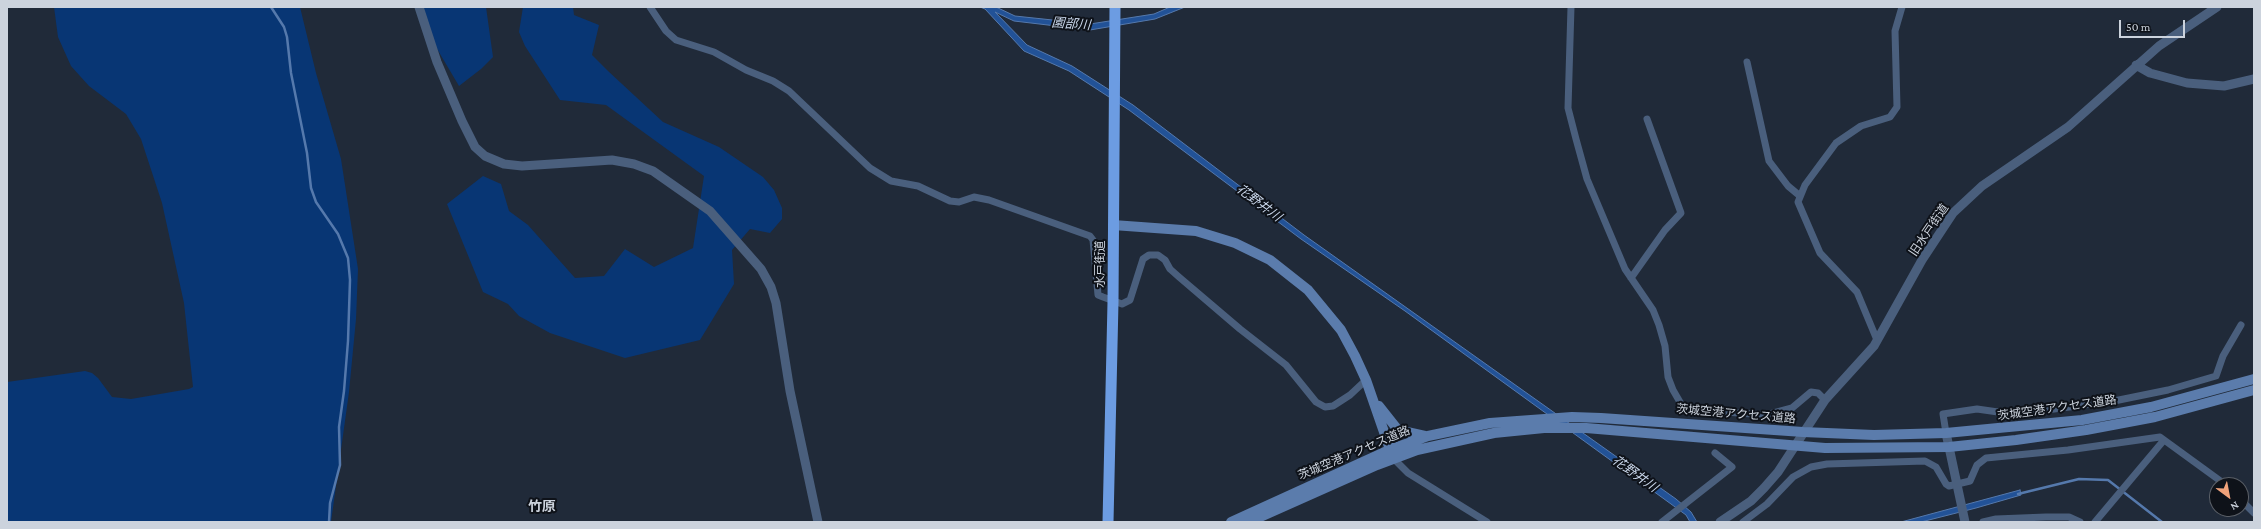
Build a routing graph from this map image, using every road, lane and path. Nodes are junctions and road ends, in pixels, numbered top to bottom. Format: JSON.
{"nodes":[{"id":1,"x":419,"y":7,"type":"edge"},
{"id":2,"x":650,"y":7,"type":"edge"},
{"id":3,"x":1115,"y":7,"type":"edge"},
{"id":4,"x":1571,"y":7,"type":"edge"},
{"id":5,"x":1902,"y":7,"type":"edge"},
{"id":6,"x":2217,"y":7,"type":"edge"},
{"id":7,"x":1747,"y":62,"type":"dead end"},
{"id":8,"x":2136,"y":65,"type":"junction"},
{"id":9,"x":2254,"y":79,"type":"edge"},
{"id":10,"x":1647,"y":119,"type":"dead end"},
{"id":11,"x":1800,"y":196,"type":"junction"},
{"id":12,"x":1113,"y":225,"type":"junction"},
{"id":13,"x":1631,"y":278,"type":"junction"},
{"id":14,"x":1113,"y":302,"type":"junction"},
{"id":15,"x":2241,"y":325,"type":"dead end"},
{"id":16,"x":1877,"y":340,"type":"junction"},
{"id":17,"x":2254,"y":379,"type":"edge"},
{"id":18,"x":1366,"y":380,"type":"junction"},
{"id":19,"x":2254,"y":390,"type":"edge"},
{"id":20,"x":1372,"y":396,"type":"junction"},
{"id":21,"x":1825,"y":400,"type":"junction"},
{"id":22,"x":1803,"y":432,"type":"junction"},
{"id":23,"x":1946,"y":433,"type":"junction"},
{"id":24,"x":1428,"y":436,"type":"junction"},
{"id":25,"x":2164,"y":440,"type":"junction"},
{"id":26,"x":1795,"y":446,"type":"junction"},
{"id":27,"x":1949,"y":447,"type":"junction"},
{"id":28,"x":1715,"y":453,"type":"dead end"},
{"id":29,"x":1391,"y":454,"type":"junction"},
{"id":30,"x":2215,"y":477,"type":"edge"},
{"id":31,"x":1957,"y":485,"type":"junction"},
{"id":32,"x":1965,"y":520,"type":"edge"},
{"id":33,"x":818,"y":522,"type":"edge"},
{"id":34,"x":1108,"y":522,"type":"edge"},
{"id":35,"x":1231,"y":522,"type":"edge"},
{"id":36,"x":1249,"y":522,"type":"edge"},
{"id":37,"x":1487,"y":522,"type":"edge"},
{"id":38,"x":1662,"y":522,"type":"edge"},
{"id":39,"x":1720,"y":522,"type":"edge"},
{"id":40,"x":1743,"y":522,"type":"edge"},
{"id":41,"x":1983,"y":522,"type":"edge"},
{"id":42,"x":2080,"y":522,"type":"edge"},
{"id":43,"x":2095,"y":522,"type":"edge"}],
"edges":[{"from":1,"to":33,"type":"street"},
{"from":2,"to":14,"type":"street"},
{"from":3,"to":12,"type":"highway","name":"水戸街道"},
{"from":4,"to":13,"type":"street"},
{"from":5,"to":11,"type":"street"},
{"from":6,"to":8,"type":"street","name":"旧水戸街道"},
{"from":7,"to":11,"type":"street"},
{"from":8,"to":9,"type":"street"},
{"from":8,"to":16,"type":"street","name":"旧水戸街道"},
{"from":10,"to":13,"type":"street"},
{"from":11,"to":16,"type":"street"},
{"from":12,"to":14,"type":"highway","name":"水戸街道"},
{"from":12,"to":18,"type":"main road"},
{"from":13,"to":21,"type":"street"},
{"from":14,"to":18,"type":"street"},
{"from":14,"to":34,"type":"highway","name":"水戸街道"},
{"from":15,"to":23,"type":"street"},
{"from":16,"to":21,"type":"street","name":"旧水戸街道"},
{"from":17,"to":23,"type":"main road","name":"茨城空港アクセス道路"},
{"from":18,"to":20,"type":"main road"},
{"from":19,"to":27,"type":"main road","name":"茨城空港アクセス道路"},
{"from":20,"to":24,"type":"main road"},
{"from":20,"to":29,"type":"main road"},
{"from":21,"to":22,"type":"street","name":"旧水戸街道"},
{"from":22,"to":23,"type":"main road","name":"茨城空港アクセス道路"},
{"from":22,"to":24,"type":"main road","name":"茨城空港アクセス道路"},
{"from":22,"to":26,"type":"street","name":"旧水戸街道"},
{"from":23,"to":27,"type":"street"},
{"from":24,"to":29,"type":"main road","name":"茨城空港アクセス道路"},
{"from":25,"to":30,"type":"street"},
{"from":25,"to":31,"type":"street"},
{"from":25,"to":43,"type":"street"},
{"from":26,"to":27,"type":"main road","name":"茨城空港アクセス道路"},
{"from":26,"to":29,"type":"main road","name":"茨城空港アクセス道路"},
{"from":26,"to":39,"type":"street","name":"旧水戸街道"},
{"from":27,"to":31,"type":"street"},
{"from":28,"to":38,"type":"street"},
{"from":29,"to":35,"type":"main road","name":"茨城空港アクセス道路"},
{"from":29,"to":36,"type":"main road","name":"茨城空港アクセス道路"},
{"from":29,"to":37,"type":"street"},
{"from":31,"to":32,"type":"street"},
{"from":31,"to":40,"type":"street"},
{"from":41,"to":42,"type":"street"}]}
